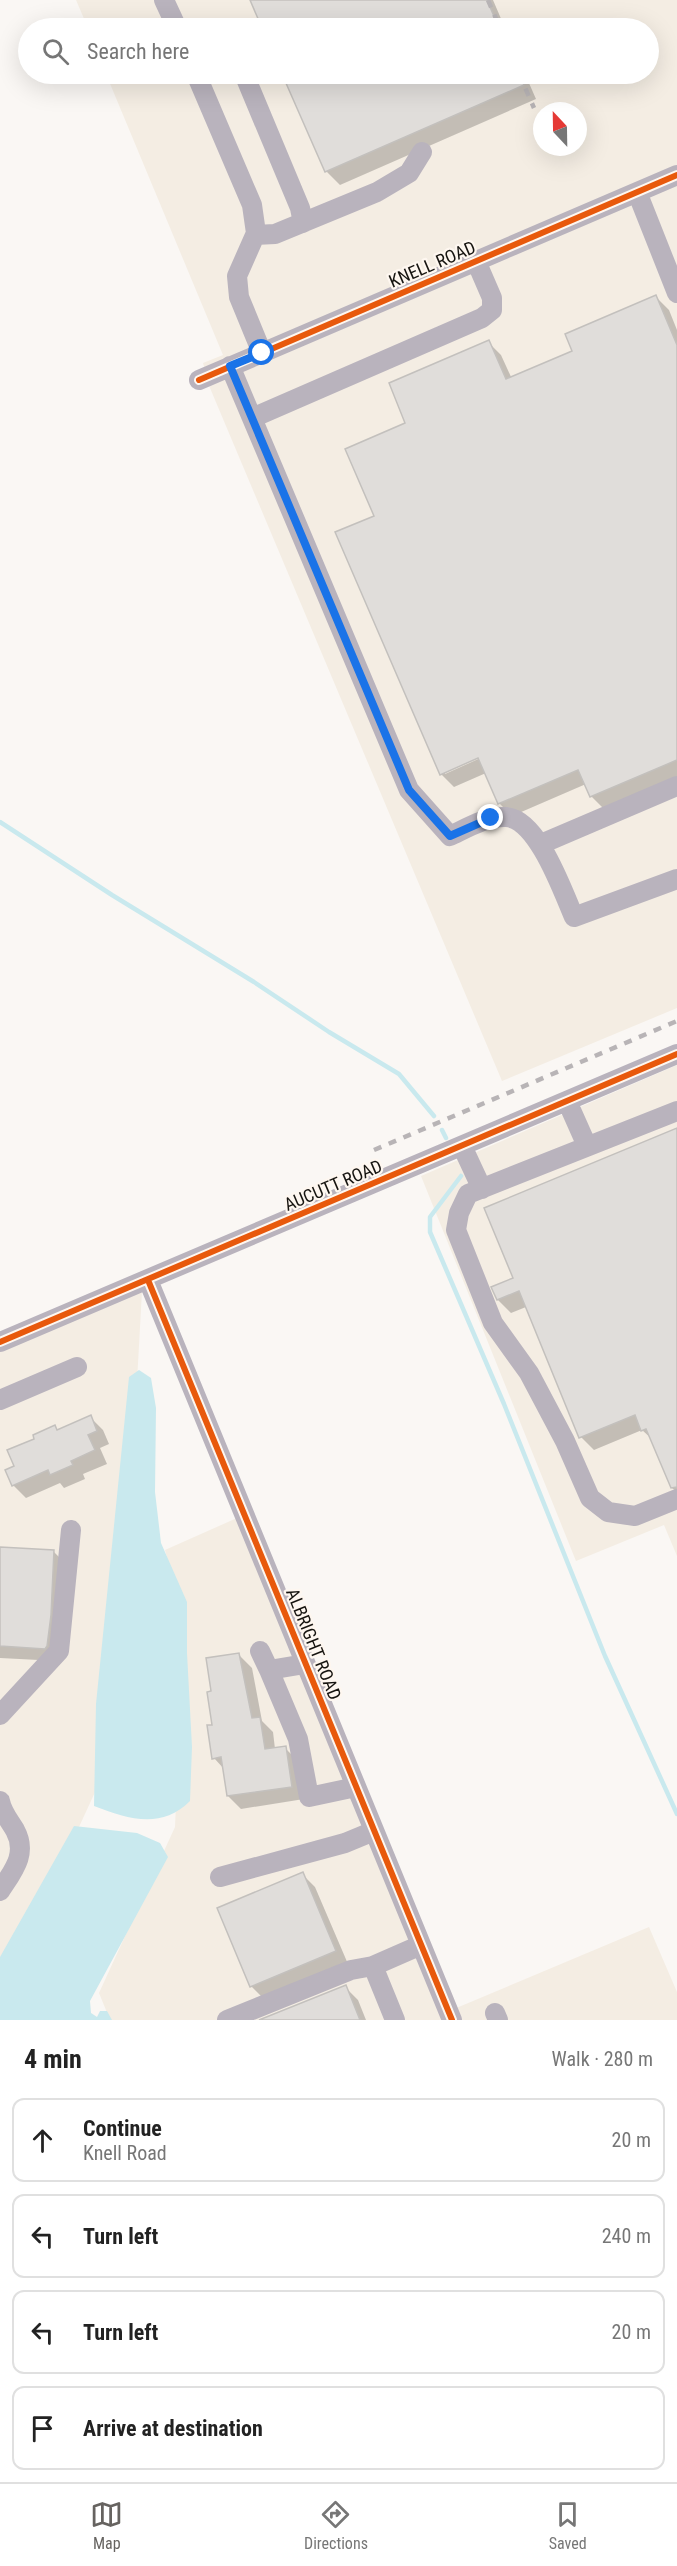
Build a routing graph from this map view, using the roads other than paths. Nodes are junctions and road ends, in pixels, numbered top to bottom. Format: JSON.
{"nodes":[{"id":1,"x":164,"y":0,"type":"edge"},
{"id":2,"x":172,"y":18,"type":"edge"},
{"id":3,"x":200,"y":84,"type":"edge"},
{"id":4,"x":248,"y":84,"type":"edge"},
{"id":5,"x":422,"y":152,"type":"dead end"},
{"id":6,"x":677,"y":175,"type":"edge"},
{"id":7,"x":637,"y":192,"type":"junction"},
{"id":8,"x":303,"y":223,"type":"junction"},
{"id":9,"x":255,"y":235,"type":"junction"},
{"id":10,"x":476,"y":261,"type":"junction"},
{"id":11,"x":677,"y":292,"type":"edge"},
{"id":12,"x":262,"y":353,"type":"junction"},
{"id":13,"x":230,"y":366,"type":"junction"},
{"id":14,"x":199,"y":380,"type":"dead end"},
{"id":15,"x":252,"y":418,"type":"junction"},
{"id":16,"x":677,"y":786,"type":"edge"},
{"id":17,"x":541,"y":844,"type":"junction"},
{"id":18,"x":677,"y":879,"type":"edge"},
{"id":19,"x":677,"y":1054,"type":"edge"},
{"id":20,"x":567,"y":1101,"type":"junction"},
{"id":21,"x":677,"y":1111,"type":"edge"},
{"id":22,"x":462,"y":1146,"type":"junction"},
{"id":23,"x":587,"y":1146,"type":"junction"},
{"id":24,"x":482,"y":1189,"type":"junction"},
{"id":25,"x":148,"y":1280,"type":"junction"},
{"id":26,"x":0,"y":1342,"type":"edge"},
{"id":27,"x":77,"y":1367,"type":"dead end"},
{"id":28,"x":0,"y":1400,"type":"edge"},
{"id":29,"x":677,"y":1499,"type":"edge"},
{"id":30,"x":71,"y":1530,"type":"dead end"},
{"id":31,"x":260,"y":1651,"type":"dead end"},
{"id":32,"x":305,"y":1664,"type":"junction"},
{"id":33,"x":269,"y":1670,"type":"junction"},
{"id":34,"x":0,"y":1715,"type":"edge"},
{"id":35,"x":356,"y":1787,"type":"junction"},
{"id":36,"x":0,"y":1801,"type":"edge"},
{"id":37,"x":374,"y":1832,"type":"junction"},
{"id":38,"x":220,"y":1877,"type":"dead end"},
{"id":39,"x":0,"y":1891,"type":"edge"},
{"id":40,"x":421,"y":1945,"type":"junction"},
{"id":41,"x":374,"y":1966,"type":"junction"},
{"id":42,"x":227,"y":2020,"type":"edge"},
{"id":43,"x":395,"y":2020,"type":"edge"},
{"id":44,"x":452,"y":2020,"type":"edge"}],
"edges":[{"from":1,"to":2,"type":"street"},
{"from":3,"to":9,"type":"street"},
{"from":4,"to":8,"type":"street"},
{"from":5,"to":8,"type":"street"},
{"from":6,"to":7,"type":"street","name":"KNELL ROAD"},
{"from":7,"to":10,"type":"street","name":"KNELL ROAD"},
{"from":7,"to":11,"type":"street"},
{"from":8,"to":9,"type":"street"},
{"from":9,"to":12,"type":"street"},
{"from":10,"to":12,"type":"street","name":"KNELL ROAD"},
{"from":10,"to":15,"type":"street"},
{"from":12,"to":13,"type":"street","name":"KNELL ROAD"},
{"from":13,"to":14,"type":"street","name":"KNELL ROAD"},
{"from":13,"to":15,"type":"street"},
{"from":15,"to":17,"type":"street"},
{"from":16,"to":17,"type":"street"},
{"from":17,"to":18,"type":"street"},
{"from":19,"to":20,"type":"street","name":"AUCUTT ROAD"},
{"from":20,"to":22,"type":"street","name":"AUCUTT ROAD"},
{"from":20,"to":23,"type":"street"},
{"from":21,"to":23,"type":"street"},
{"from":22,"to":24,"type":"street"},
{"from":22,"to":25,"type":"street","name":"AUCUTT ROAD"},
{"from":23,"to":24,"type":"street"},
{"from":24,"to":29,"type":"street"},
{"from":25,"to":26,"type":"street","name":"AUCUTT ROAD"},
{"from":25,"to":32,"type":"street","name":"ALBRIGHT ROAD"},
{"from":27,"to":28,"type":"street"},
{"from":30,"to":34,"type":"street"},
{"from":31,"to":33,"type":"street"},
{"from":32,"to":33,"type":"street"},
{"from":32,"to":35,"type":"street","name":"ALBRIGHT ROAD"},
{"from":33,"to":35,"type":"street"},
{"from":35,"to":37,"type":"street","name":"ALBRIGHT ROAD"},
{"from":36,"to":39,"type":"street"},
{"from":37,"to":38,"type":"street"},
{"from":37,"to":40,"type":"street","name":"ALBRIGHT ROAD"},
{"from":40,"to":41,"type":"street"},
{"from":40,"to":44,"type":"street","name":"ALBRIGHT ROAD"},
{"from":41,"to":42,"type":"street"},
{"from":41,"to":43,"type":"street"}]}
